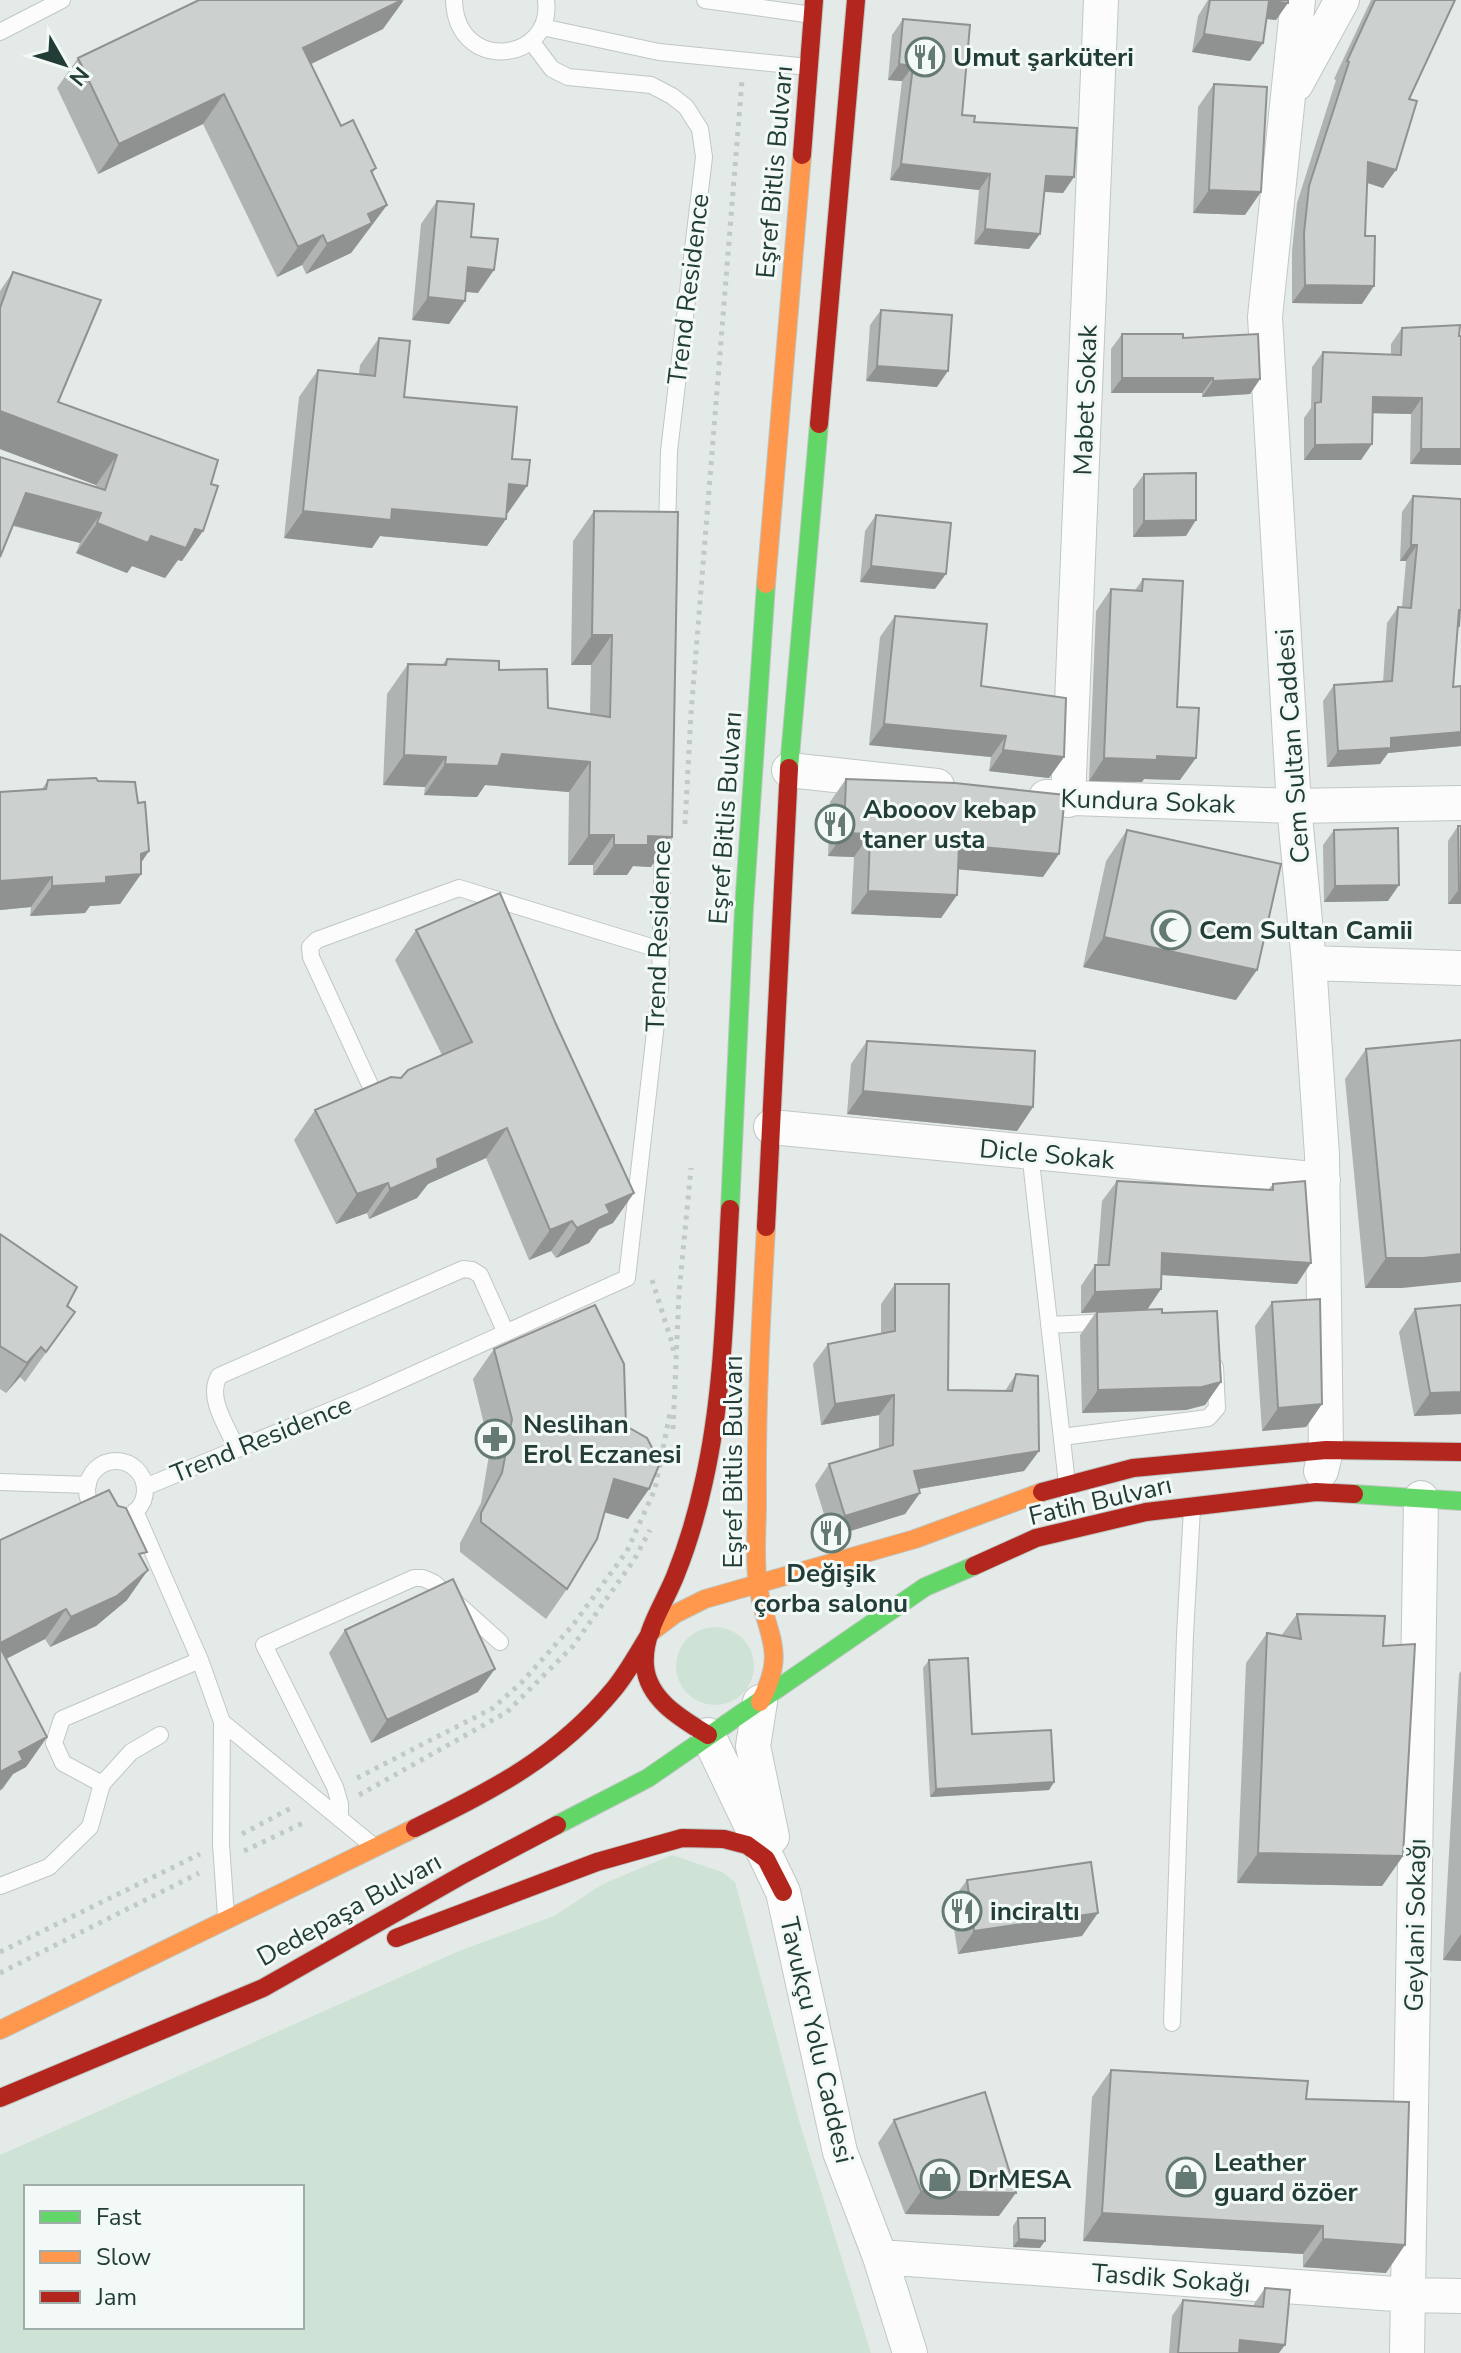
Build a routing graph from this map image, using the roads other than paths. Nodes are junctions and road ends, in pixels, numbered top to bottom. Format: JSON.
{"nodes":[{"id":1,"x":62,"y":0,"type":"edge"},
{"id":2,"x":454,"y":0,"type":"edge"},
{"id":3,"x":546,"y":0,"type":"edge"},
{"id":4,"x":705,"y":0,"type":"edge"},
{"id":5,"x":856,"y":0,"type":"edge"},
{"id":6,"x":1101,"y":0,"type":"edge"},
{"id":7,"x":1298,"y":0,"type":"edge"},
{"id":8,"x":1342,"y":0,"type":"edge"},
{"id":9,"x":814,"y":8,"type":"edge"},
{"id":10,"x":542,"y":27,"type":"junction"},
{"id":11,"x":0,"y":32,"type":"edge"},
{"id":12,"x":531,"y":41,"type":"junction"},
{"id":13,"x":809,"y":67,"type":"junction"},
{"id":14,"x":1288,"y":98,"type":"junction"},
{"id":15,"x":667,"y":544,"type":"edge"},
{"id":16,"x":789,"y":770,"type":"junction"},
{"id":17,"x":975,"y":790,"type":"edge"},
{"id":18,"x":1022,"y":795,"type":"edge"},
{"id":19,"x":1068,"y":800,"type":"junction"},
{"id":20,"x":1461,"y":803,"type":"edge"},
{"id":21,"x":1294,"y":806,"type":"junction"},
{"id":22,"x":663,"y":809,"type":"edge"},
{"id":23,"x":661,"y":950,"type":"junction"},
{"id":24,"x":1309,"y":963,"type":"junction"},
{"id":25,"x":1461,"y":968,"type":"edge"},
{"id":26,"x":376,"y":1098,"type":"edge"},
{"id":27,"x":771,"y":1127,"type":"junction"},
{"id":28,"x":1030,"y":1152,"type":"junction"},
{"id":29,"x":1323,"y":1180,"type":"junction"},
{"id":30,"x":1129,"y":1321,"type":"edge"},
{"id":31,"x":1049,"y":1325,"type":"junction"},
{"id":32,"x":506,"y":1333,"type":"junction"},
{"id":33,"x":1214,"y":1346,"type":"edge"},
{"id":34,"x":1062,"y":1437,"type":"junction"},
{"id":35,"x":237,"y":1449,"type":"junction"},
{"id":36,"x":1326,"y":1450,"type":"junction"},
{"id":37,"x":1461,"y":1452,"type":"edge"},
{"id":38,"x":0,"y":1482,"type":"edge"},
{"id":39,"x":88,"y":1485,"type":"junction"},
{"id":40,"x":145,"y":1487,"type":"junction"},
{"id":41,"x":1316,"y":1492,"type":"junction"},
{"id":42,"x":1421,"y":1498,"type":"junction"},
{"id":43,"x":1461,"y":1501,"type":"edge"},
{"id":44,"x":1071,"y":1507,"type":"junction"},
{"id":45,"x":1192,"y":1507,"type":"junction"},
{"id":46,"x":135,"y":1511,"type":"junction"},
{"id":47,"x":758,"y":1585,"type":"junction"},
{"id":48,"x":652,"y":1631,"type":"junction"},
{"id":49,"x":500,"y":1642,"type":"dead end"},
{"id":50,"x":200,"y":1660,"type":"junction"},
{"id":51,"x":760,"y":1702,"type":"junction"},
{"id":52,"x":222,"y":1722,"type":"junction"},
{"id":53,"x":160,"y":1735,"type":"dead end"},
{"id":54,"x":708,"y":1735,"type":"junction"},
{"id":55,"x":102,"y":1784,"type":"junction"},
{"id":56,"x":336,"y":1811,"type":"junction"},
{"id":57,"x":376,"y":1849,"type":"junction"},
{"id":58,"x":0,"y":1886,"type":"edge"},
{"id":59,"x":783,"y":1892,"type":"junction"},
{"id":60,"x":226,"y":1921,"type":"junction"},
{"id":61,"x":263,"y":1988,"type":"junction"},
{"id":62,"x":1172,"y":2023,"type":"dead end"},
{"id":63,"x":0,"y":2030,"type":"edge"},
{"id":64,"x":0,"y":2098,"type":"edge"},
{"id":65,"x":880,"y":2257,"type":"junction"},
{"id":66,"x":1409,"y":2295,"type":"junction"},
{"id":67,"x":1461,"y":2296,"type":"edge"},
{"id":68,"x":910,"y":2353,"type":"edge"},
{"id":69,"x":1407,"y":2353,"type":"edge"}],
"edges":[{"from":1,"to":11,"type":"lane"},
{"from":2,"to":12,"type":"lane"},
{"from":3,"to":10,"type":"lane"},
{"from":4,"to":9,"type":"lane"},
{"from":5,"to":16,"type":"main road","name":"Eşref Bitlis Bulvarı"},
{"from":6,"to":19,"type":"street","name":"Mabet Sokak"},
{"from":7,"to":14,"type":"street","name":"Cem Sultan Caddesi"},
{"from":8,"to":14,"type":"street"},
{"from":9,"to":13,"type":"main road","name":"Eşref Bitlis Bulvarı"},
{"from":10,"to":12,"type":"lane"},
{"from":10,"to":13,"type":"lane"},
{"from":12,"to":15,"type":"lane","name":"Trend Residence"},
{"from":13,"to":48,"type":"main road","name":"Eşref Bitlis Bulvarı"},
{"from":14,"to":21,"type":"street","name":"Cem Sultan Caddesi"},
{"from":16,"to":17,"type":"street"},
{"from":16,"to":27,"type":"main road","name":"Eşref Bitlis Bulvarı"},
{"from":18,"to":19,"type":"street","name":"Kundura Sokak"},
{"from":19,"to":21,"type":"street","name":"Kundura Sokak"},
{"from":20,"to":21,"type":"street","name":"Kundura Sokak"},
{"from":21,"to":24,"type":"street","name":"Cem Sultan Caddesi"},
{"from":22,"to":23,"type":"lane","name":"Trend Residence"},
{"from":23,"to":26,"type":"lane"},
{"from":23,"to":32,"type":"lane","name":"Trend Residence"},
{"from":24,"to":25,"type":"street"},
{"from":24,"to":29,"type":"street","name":"Cem Sultan Caddesi"},
{"from":27,"to":28,"type":"street","name":"Dicle Sokak"},
{"from":27,"to":47,"type":"main road","name":"Eşref Bitlis Bulvarı"},
{"from":28,"to":29,"type":"street","name":"Dicle Sokak"},
{"from":28,"to":31,"type":"lane"},
{"from":29,"to":36,"type":"street","name":"Cem Sultan Caddesi"},
{"from":30,"to":31,"type":"lane"},
{"from":31,"to":34,"type":"lane"},
{"from":32,"to":35,"type":"lane","name":"Trend Residence"},
{"from":32,"to":35,"type":"lane"},
{"from":33,"to":34,"type":"lane"},
{"from":34,"to":44,"type":"lane"},
{"from":35,"to":40,"type":"lane","name":"Trend Residence"},
{"from":36,"to":37,"type":"main road","name":"Fatih Bulvarı"},
{"from":36,"to":41,"type":"street","name":"Cem Sultan Caddesi"},
{"from":36,"to":44,"type":"main road","name":"Fatih Bulvarı"},
{"from":38,"to":39,"type":"lane"},
{"from":39,"to":40,"type":"lane"},
{"from":39,"to":46,"type":"lane"},
{"from":40,"to":46,"type":"lane"},
{"from":41,"to":42,"type":"main road","name":"Fatih Bulvarı"},
{"from":41,"to":45,"type":"main road","name":"Fatih Bulvarı"},
{"from":42,"to":43,"type":"main road","name":"Fatih Bulvarı"},
{"from":42,"to":66,"type":"street","name":"Geylani Sokağı"},
{"from":44,"to":45,"type":"main road","name":"Fatih Bulvarı"},
{"from":44,"to":47,"type":"main road","name":"Fatih Bulvarı"},
{"from":44,"to":51,"type":"main road","name":"Fatih Bulvarı"},
{"from":45,"to":62,"type":"lane"},
{"from":46,"to":50,"type":"lane"},
{"from":47,"to":48,"type":"main road"},
{"from":47,"to":51,"type":"main road"},
{"from":48,"to":54,"type":"main road"},
{"from":48,"to":57,"type":"main road","name":"Dedepaşa Bulvarı"},
{"from":49,"to":56,"type":"lane"},
{"from":50,"to":52,"type":"lane"},
{"from":50,"to":55,"type":"lane"},
{"from":51,"to":54,"type":"main road","name":"Fatih Bulvarı"},
{"from":51,"to":59,"type":"street"},
{"from":52,"to":56,"type":"lane"},
{"from":52,"to":60,"type":"lane"},
{"from":53,"to":55,"type":"lane"},
{"from":54,"to":59,"type":"street","name":"Tavukçu Yolu Caddesi"},
{"from":54,"to":61,"type":"main road","name":"Dedepaşa Bulvarı"},
{"from":55,"to":58,"type":"lane"},
{"from":56,"to":57,"type":"lane"},
{"from":57,"to":60,"type":"main road","name":"Dedepaşa Bulvarı"},
{"from":59,"to":61,"type":"main road"},
{"from":59,"to":65,"type":"street","name":"Tavukçu Yolu Caddesi"},
{"from":60,"to":63,"type":"main road","name":"Dedepaşa Bulvarı"},
{"from":61,"to":64,"type":"main road","name":"Dedepaşa Bulvarı"},
{"from":65,"to":66,"type":"street","name":"Tasdik Sokağı"},
{"from":65,"to":68,"type":"street","name":"Tavukçu Yolu Caddesi"},
{"from":66,"to":67,"type":"street","name":"Tasdik Sokağı"},
{"from":66,"to":69,"type":"street","name":"Geylani Sokağı"}]}
